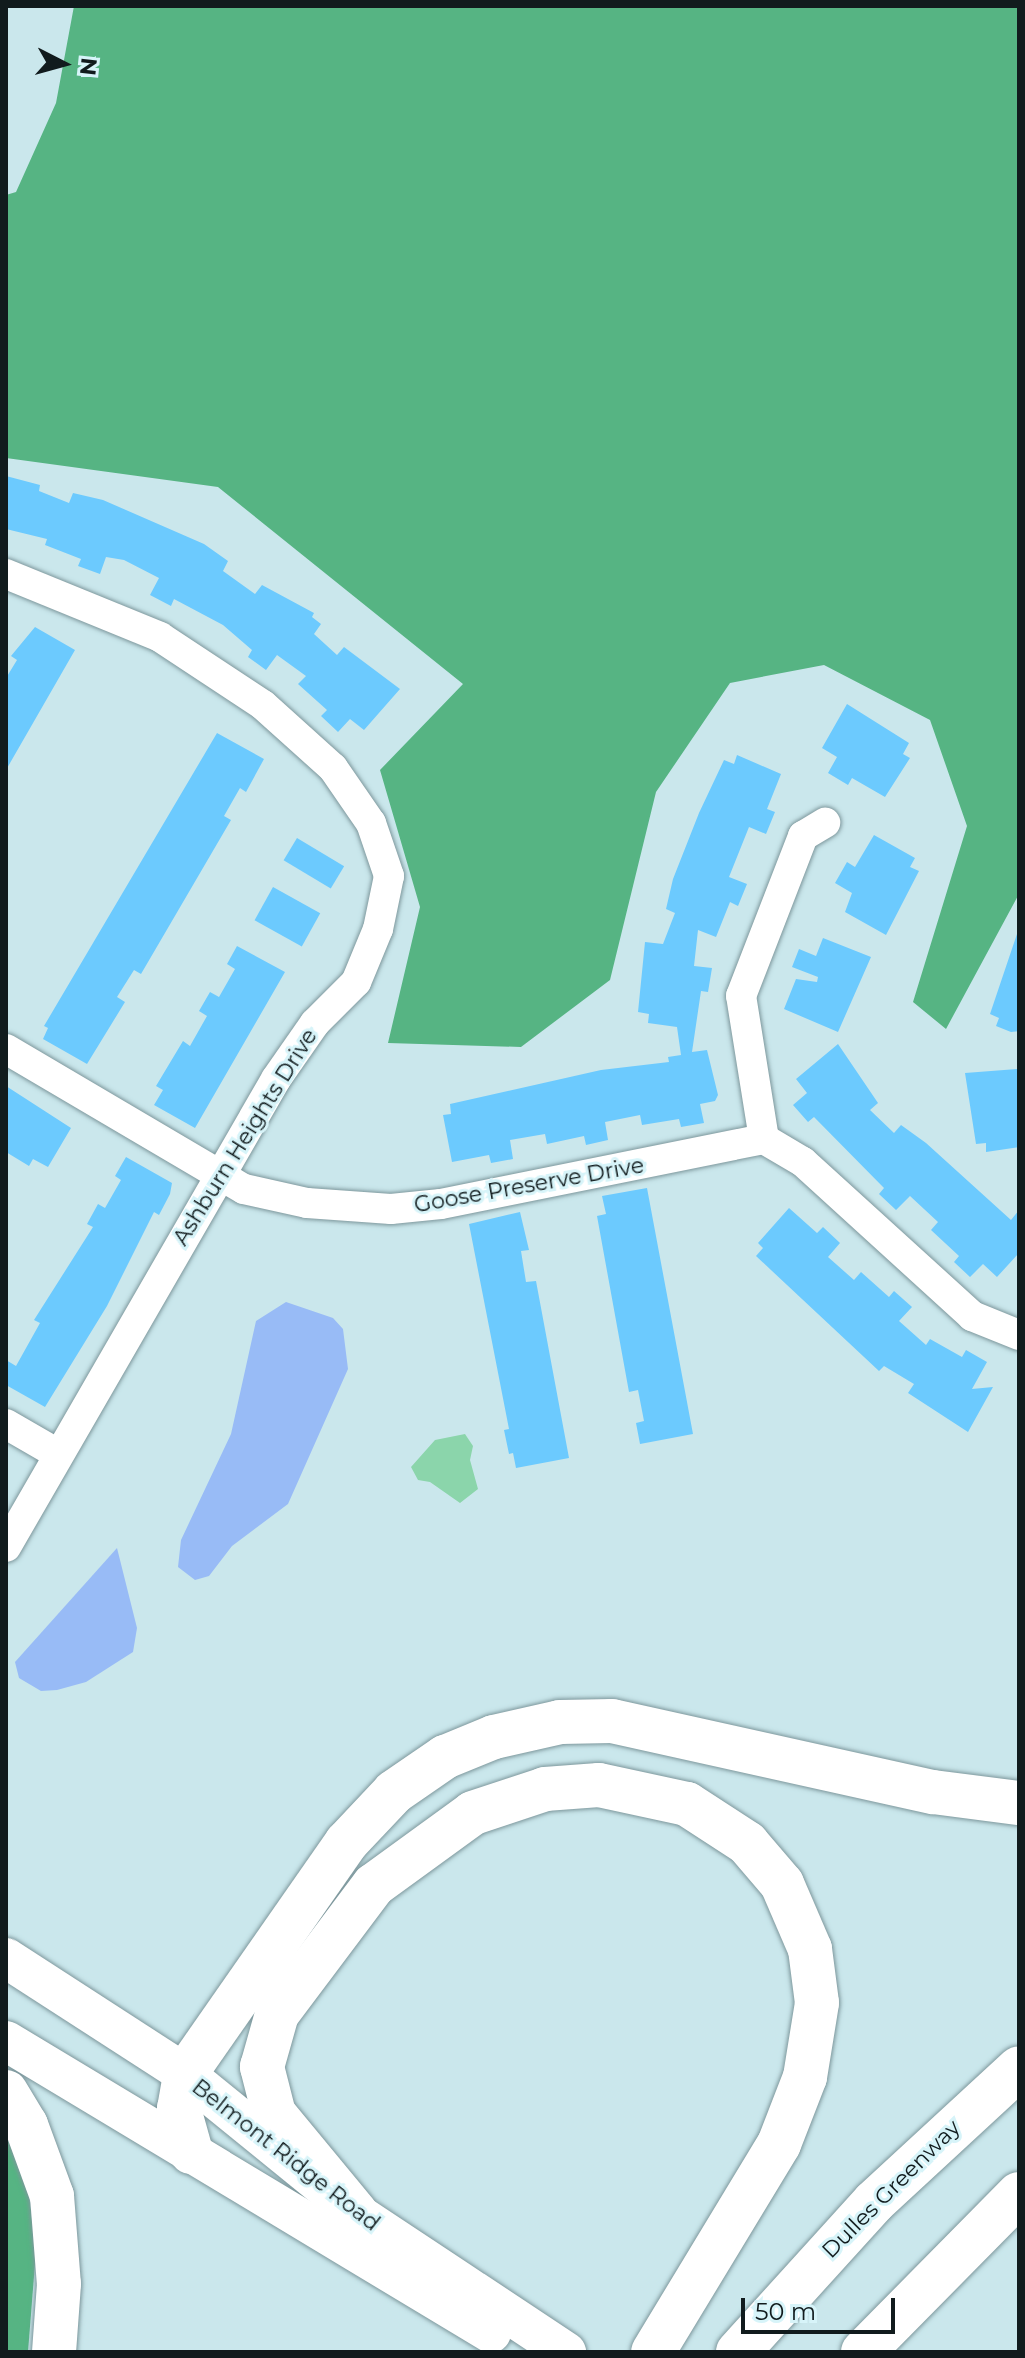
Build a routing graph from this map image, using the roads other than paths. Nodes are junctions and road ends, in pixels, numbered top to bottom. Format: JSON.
{"nodes":[{"id":1,"x":6,"y":574,"type":"edge"},
{"id":2,"x":825,"y":823,"type":"dead end"},
{"id":3,"x":6,"y":1049,"type":"edge"},
{"id":4,"x":764,"y":1139,"type":"junction"},
{"id":5,"x":220,"y":1174,"type":"junction"},
{"id":6,"x":1019,"y":1335,"type":"edge"},
{"id":7,"x":6,"y":1424,"type":"edge"},
{"id":8,"x":58,"y":1454,"type":"junction"},
{"id":9,"x":6,"y":1547,"type":"edge"},
{"id":10,"x":1019,"y":1803,"type":"edge"},
{"id":11,"x":6,"y":1958,"type":"edge"},
{"id":12,"x":6,"y":2041,"type":"edge"},
{"id":13,"x":1019,"y":2068,"type":"edge"},
{"id":14,"x":185,"y":2074,"type":"junction"},
{"id":15,"x":6,"y":2092,"type":"edge"},
{"id":16,"x":191,"y":2152,"type":"junction"},
{"id":17,"x":1019,"y":2194,"type":"edge"},
{"id":18,"x":356,"y":2213,"type":"junction"},
{"id":19,"x":54,"y":2352,"type":"edge"},
{"id":20,"x":522,"y":2352,"type":"edge"},
{"id":21,"x":566,"y":2352,"type":"edge"},
{"id":22,"x":653,"y":2352,"type":"edge"},
{"id":23,"x":738,"y":2352,"type":"edge"},
{"id":24,"x":863,"y":2352,"type":"edge"}],
"edges":[{"from":1,"to":5,"type":"street","name":"Ashburn Heights Drive"},
{"from":2,"to":4,"type":"street"},
{"from":3,"to":5,"type":"street","name":"Goose Preserve Drive"},
{"from":4,"to":5,"type":"street","name":"Goose Preserve Drive"},
{"from":4,"to":6,"type":"street"},
{"from":5,"to":8,"type":"street","name":"Ashburn Heights Drive"},
{"from":7,"to":8,"type":"street"},
{"from":8,"to":9,"type":"street","name":"Ashburn Heights Drive"},
{"from":10,"to":14,"type":"highway"},
{"from":11,"to":14,"type":"main road","name":"Belmont Ridge Road"},
{"from":12,"to":16,"type":"main road","name":"Belmont Ridge Road"},
{"from":13,"to":23,"type":"highway","name":"Dulles Greenway"},
{"from":14,"to":16,"type":"highway"},
{"from":14,"to":18,"type":"main road","name":"Belmont Ridge Road"},
{"from":15,"to":19,"type":"highway"},
{"from":16,"to":20,"type":"main road","name":"Belmont Ridge Road"},
{"from":17,"to":24,"type":"highway"},
{"from":18,"to":21,"type":"main road","name":"Belmont Ridge Road"},
{"from":18,"to":22,"type":"highway"}]}
